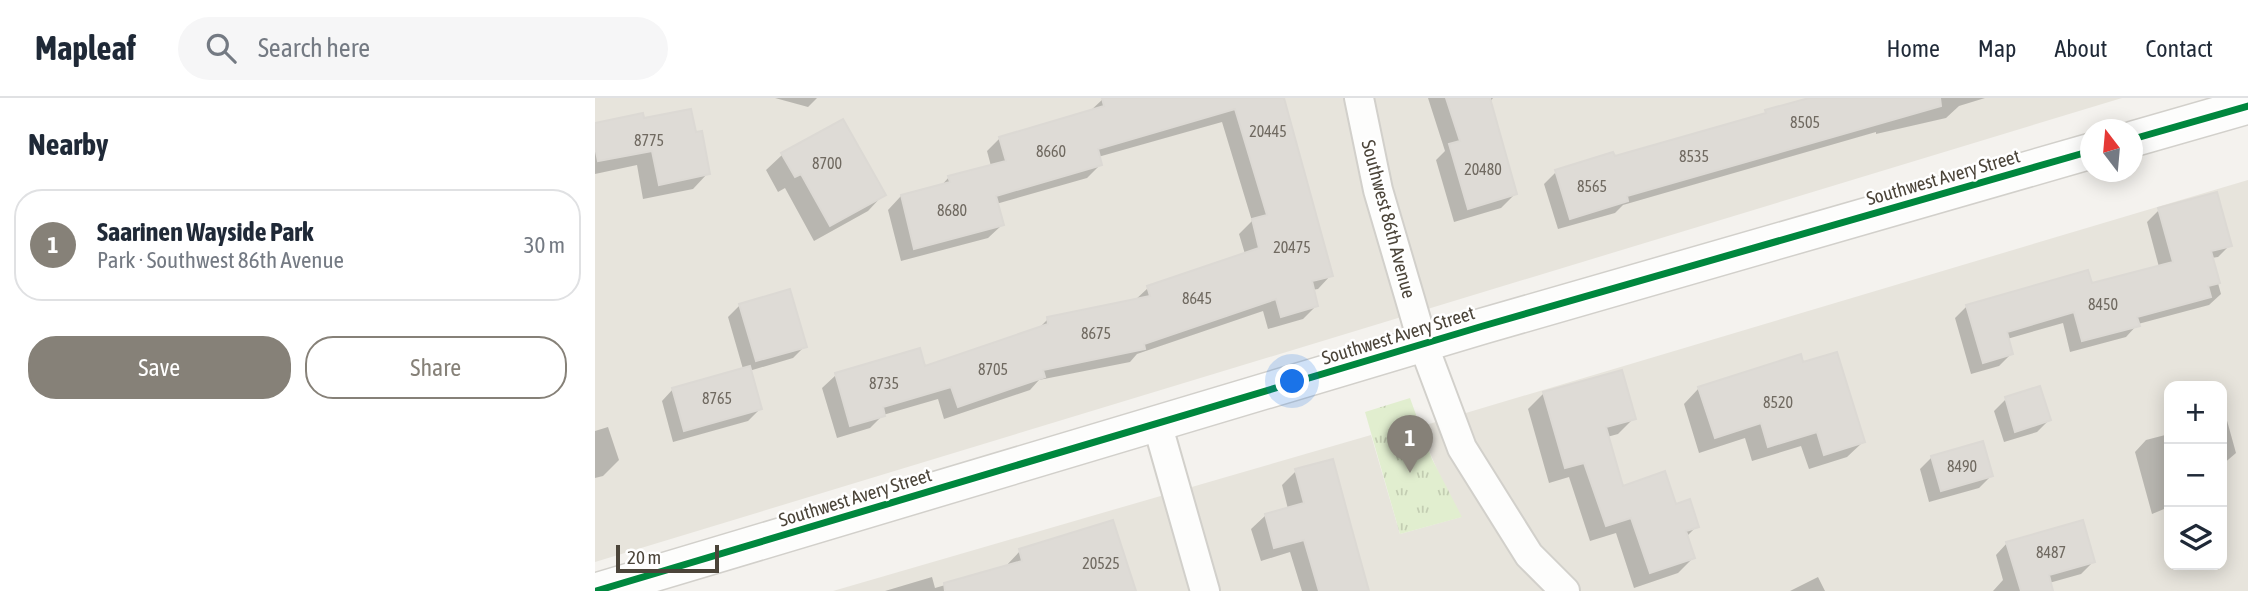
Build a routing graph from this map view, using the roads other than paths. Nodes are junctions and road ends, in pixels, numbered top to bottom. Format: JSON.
{"nodes":[{"id":1,"x":1359,"y":98,"type":"edge"},
{"id":2,"x":2248,"y":106,"type":"edge"},
{"id":3,"x":2143,"y":136,"type":"edge"},
{"id":4,"x":2080,"y":154,"type":"edge"},
{"id":5,"x":1423,"y":344,"type":"junction"},
{"id":6,"x":1157,"y":423,"type":"junction"},
{"id":7,"x":596,"y":591,"type":"edge"},
{"id":8,"x":1205,"y":591,"type":"edge"},
{"id":9,"x":1565,"y":591,"type":"edge"}],
"edges":[{"from":1,"to":5,"type":"street","name":"Southwest 86th Avenue"},
{"from":2,"to":3,"type":"street"},
{"from":4,"to":5,"type":"street","name":"Southwest Avery Street"},
{"from":5,"to":6,"type":"street","name":"Southwest Avery Street"},
{"from":5,"to":9,"type":"street","name":"Southwest 86th Avenue"},
{"from":6,"to":7,"type":"street","name":"Southwest Avery Street"},
{"from":6,"to":8,"type":"street"}]}
